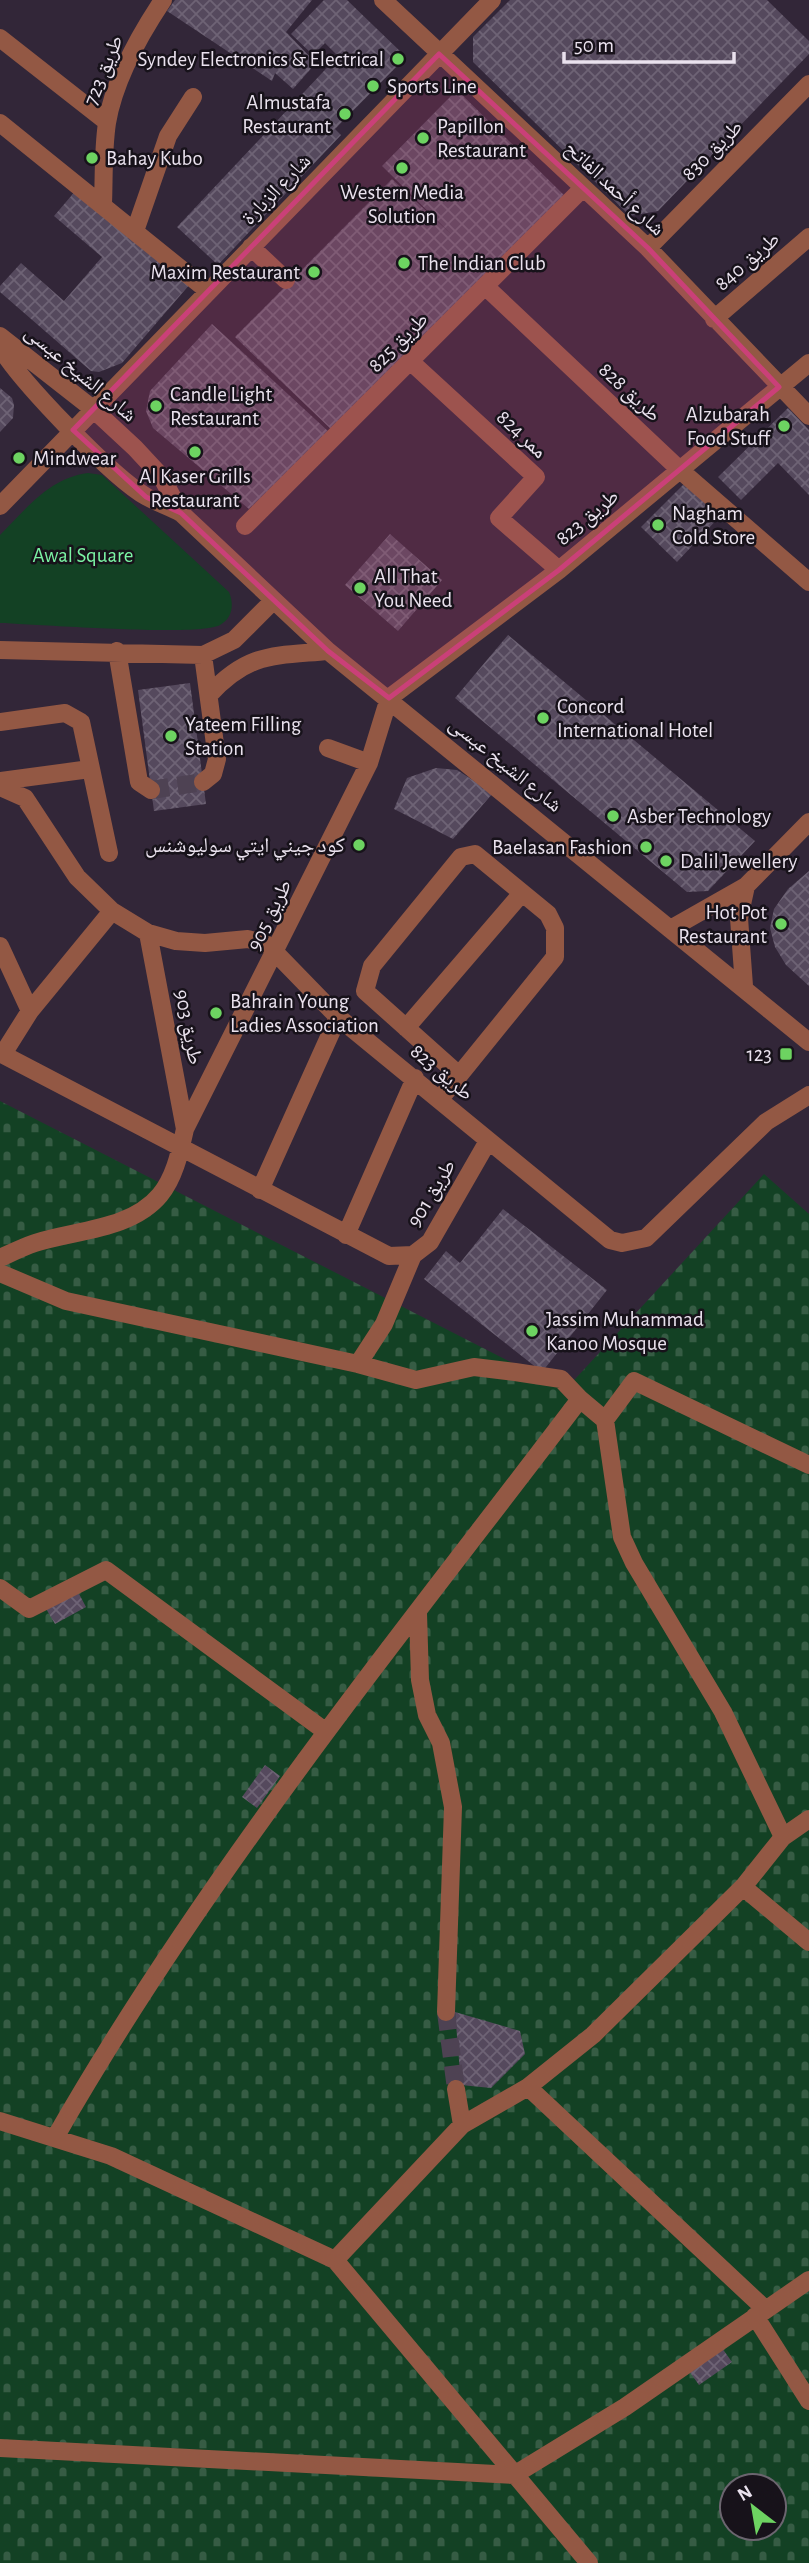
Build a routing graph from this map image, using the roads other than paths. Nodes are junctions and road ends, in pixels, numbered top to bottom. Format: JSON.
{"nodes":[{"id":1,"x":163,"y":0,"type":"edge"},
{"id":2,"x":383,"y":0,"type":"edge"},
{"id":3,"x":492,"y":0,"type":"edge"},
{"id":4,"x":0,"y":38,"type":"edge"},
{"id":5,"x":439,"y":54,"type":"junction"},
{"id":6,"x":809,"y":84,"type":"edge"},
{"id":7,"x":193,"y":97,"type":"dead end"},
{"id":8,"x":107,"y":122,"type":"junction"},
{"id":9,"x":0,"y":123,"type":"edge"},
{"id":10,"x":582,"y":188,"type":"junction"},
{"id":11,"x":103,"y":204,"type":"junction"},
{"id":12,"x":135,"y":231,"type":"junction"},
{"id":13,"x":809,"y":237,"type":"edge"},
{"id":14,"x":251,"y":247,"type":"junction"},
{"id":15,"x":648,"y":248,"type":"junction"},
{"id":16,"x":286,"y":280,"type":"dead end"},
{"id":17,"x":486,"y":288,"type":"junction"},
{"id":18,"x":207,"y":290,"type":"junction"},
{"id":19,"x":714,"y":319,"type":"junction"},
{"id":20,"x":0,"y":337,"type":"edge"},
{"id":21,"x":0,"y":347,"type":"edge"},
{"id":22,"x":410,"y":361,"type":"junction"},
{"id":23,"x":809,"y":363,"type":"edge"},
{"id":24,"x":779,"y":387,"type":"junction"},
{"id":25,"x":93,"y":409,"type":"junction"},
{"id":26,"x":809,"y":416,"type":"edge"},
{"id":27,"x":73,"y":430,"type":"junction"},
{"id":28,"x":680,"y":470,"type":"junction"},
{"id":29,"x":0,"y":506,"type":"edge"},
{"id":30,"x":181,"y":513,"type":"junction"},
{"id":31,"x":245,"y":526,"type":"dead end"},
{"id":32,"x":559,"y":570,"type":"junction"},
{"id":33,"x":809,"y":582,"type":"edge"},
{"id":34,"x":274,"y":601,"type":"junction"},
{"id":35,"x":0,"y":650,"type":"edge"},
{"id":36,"x":117,"y":651,"type":"junction"},
{"id":37,"x":328,"y":651,"type":"junction"},
{"id":38,"x":203,"y":654,"type":"junction"},
{"id":39,"x":209,"y":695,"type":"junction"},
{"id":40,"x":389,"y":698,"type":"junction"},
{"id":41,"x":0,"y":722,"type":"edge"},
{"id":42,"x":328,"y":748,"type":"dead end"},
{"id":43,"x":369,"y":763,"type":"junction"},
{"id":44,"x":90,"y":769,"type":"junction"},
{"id":45,"x":0,"y":781,"type":"edge"},
{"id":46,"x":204,"y":782,"type":"dead end"},
{"id":47,"x":0,"y":787,"type":"edge"},
{"id":48,"x":151,"y":790,"type":"dead end"},
{"id":49,"x":809,"y":822,"type":"edge"},
{"id":50,"x":109,"y":853,"type":"dead end"},
{"id":51,"x":746,"y":886,"type":"junction"},
{"id":52,"x":522,"y":893,"type":"junction"},
{"id":53,"x":112,"y":911,"type":"junction"},
{"id":54,"x":672,"y":928,"type":"junction"},
{"id":55,"x":148,"y":933,"type":"junction"},
{"id":56,"x":0,"y":946,"type":"edge"},
{"id":57,"x":276,"y":952,"type":"junction"},
{"id":58,"x":744,"y":986,"type":"junction"},
{"id":59,"x":30,"y":1012,"type":"junction"},
{"id":60,"x":338,"y":1017,"type":"junction"},
{"id":61,"x":406,"y":1028,"type":"junction"},
{"id":62,"x":809,"y":1042,"type":"edge"},
{"id":63,"x":2,"y":1054,"type":"edge"},
{"id":64,"x":459,"y":1075,"type":"junction"},
{"id":65,"x":415,"y":1078,"type":"junction"},
{"id":66,"x":809,"y":1095,"type":"edge"},
{"id":67,"x":440,"y":1099,"type":"junction"},
{"id":68,"x":185,"y":1129,"type":"junction"},
{"id":69,"x":488,"y":1141,"type":"junction"},
{"id":70,"x":181,"y":1147,"type":"junction"},
{"id":71,"x":260,"y":1190,"type":"junction"},
{"id":72,"x":346,"y":1235,"type":"junction"},
{"id":73,"x":413,"y":1255,"type":"junction"},
{"id":74,"x":0,"y":1258,"type":"edge"},
{"id":75,"x":0,"y":1273,"type":"edge"},
{"id":76,"x":359,"y":1364,"type":"junction"},
{"id":77,"x":580,"y":1399,"type":"junction"},
{"id":78,"x":605,"y":1420,"type":"junction"},
{"id":79,"x":809,"y":1465,"type":"edge"},
{"id":80,"x":0,"y":1588,"type":"edge"},
{"id":81,"x":418,"y":1613,"type":"junction"},
{"id":82,"x":325,"y":1731,"type":"junction"},
{"id":83,"x":809,"y":1819,"type":"edge"},
{"id":84,"x":783,"y":1837,"type":"junction"},
{"id":85,"x":743,"y":1887,"type":"junction"},
{"id":86,"x":809,"y":1942,"type":"edge"},
{"id":87,"x":446,"y":2011,"type":"tunnel mouth"},
{"id":88,"x":528,"y":2087,"type":"junction"},
{"id":89,"x":456,"y":2089,"type":"tunnel mouth"},
{"id":90,"x":0,"y":2121,"type":"edge"},
{"id":91,"x":462,"y":2125,"type":"junction"},
{"id":92,"x":56,"y":2136,"type":"junction"},
{"id":93,"x":335,"y":2260,"type":"junction"},
{"id":94,"x":809,"y":2280,"type":"edge"},
{"id":95,"x":760,"y":2312,"type":"junction"},
{"id":96,"x":809,"y":2401,"type":"edge"},
{"id":97,"x":0,"y":2448,"type":"edge"},
{"id":98,"x":514,"y":2475,"type":"junction"},
{"id":99,"x":589,"y":2563,"type":"edge"}],
"edges":[{"from":1,"to":8,"type":"street","name":"طريق 723"},
{"from":2,"to":5,"type":"street","name":"شارع أحمد الفاتح"},
{"from":3,"to":5,"type":"street","name":"شارع الزبارة"},
{"from":4,"to":8,"type":"street"},
{"from":5,"to":10,"type":"street","name":"شارع أحمد الفاتح"},
{"from":5,"to":14,"type":"street","name":"شارع الزبارة"},
{"from":6,"to":15,"type":"street","name":"طريق 830"},
{"from":7,"to":12,"type":"street"},
{"from":8,"to":11,"type":"street","name":"طريق 723"},
{"from":9,"to":11,"type":"street"},
{"from":10,"to":15,"type":"street","name":"شارع أحمد الفاتح"},
{"from":10,"to":17,"type":"street","name":"طريق 825"},
{"from":11,"to":12,"type":"street"},
{"from":12,"to":18,"type":"street"},
{"from":13,"to":19,"type":"street","name":"طريق 840"},
{"from":14,"to":16,"type":"street"},
{"from":14,"to":18,"type":"street","name":"شارع الزبارة"},
{"from":15,"to":19,"type":"street","name":"شارع أحمد الفاتح"},
{"from":17,"to":22,"type":"street","name":"طريق 825"},
{"from":17,"to":28,"type":"street","name":"طريق 828"},
{"from":18,"to":25,"type":"street","name":"شارع الزبارة"},
{"from":19,"to":24,"type":"street","name":"شارع أحمد الفاتح"},
{"from":20,"to":25,"type":"street","name":"شارع الشيخ عيسى"},
{"from":21,"to":27,"type":"street","name":"شارع الشيخ عيسى"},
{"from":22,"to":31,"type":"street","name":"طريق 825"},
{"from":22,"to":32,"type":"street","name":"ممر 824"},
{"from":23,"to":24,"type":"street","name":"طريق 823"},
{"from":24,"to":26,"type":"street","name":"شارع أحمد الفاتح"},
{"from":24,"to":28,"type":"street","name":"طريق 823"},
{"from":25,"to":27,"type":"street","name":"شارع الزبارة"},
{"from":25,"to":30,"type":"street","name":"شارع الشيخ عيسى"},
{"from":27,"to":29,"type":"street"},
{"from":27,"to":30,"type":"street","name":"شارع الشيخ عيسى"},
{"from":28,"to":32,"type":"street","name":"طريق 823"},
{"from":28,"to":33,"type":"street","name":"طريق 828"},
{"from":30,"to":34,"type":"street","name":"شارع الشيخ عيسى"},
{"from":32,"to":40,"type":"street","name":"طريق 823"},
{"from":34,"to":37,"type":"street","name":"شارع الشيخ عيسى"},
{"from":34,"to":38,"type":"street"},
{"from":35,"to":36,"type":"street"},
{"from":36,"to":38,"type":"street"},
{"from":36,"to":48,"type":"street"},
{"from":37,"to":39,"type":"street"},
{"from":37,"to":40,"type":"street","name":"شارع الشيخ عيسى"},
{"from":38,"to":39,"type":"street"},
{"from":39,"to":46,"type":"street"},
{"from":40,"to":43,"type":"street","name":"طريق 905"},
{"from":40,"to":54,"type":"street","name":"شارع الشيخ عيسى"},
{"from":41,"to":44,"type":"street"},
{"from":42,"to":43,"type":"street"},
{"from":43,"to":57,"type":"street","name":"طريق 905"},
{"from":44,"to":45,"type":"street"},
{"from":44,"to":50,"type":"street"},
{"from":47,"to":53,"type":"street"},
{"from":49,"to":51,"type":"street"},
{"from":51,"to":54,"type":"street"},
{"from":51,"to":58,"type":"street"},
{"from":52,"to":61,"type":"street"},
{"from":52,"to":61,"type":"street"},
{"from":52,"to":64,"type":"street"},
{"from":53,"to":55,"type":"street"},
{"from":53,"to":59,"type":"street"},
{"from":54,"to":58,"type":"street","name":"شارع الشيخ عيسى"},
{"from":55,"to":57,"type":"street"},
{"from":55,"to":68,"type":"street","name":"طريق 903"},
{"from":56,"to":59,"type":"street"},
{"from":57,"to":60,"type":"street","name":"طريق 823"},
{"from":57,"to":68,"type":"street","name":"طريق 905"},
{"from":58,"to":62,"type":"street","name":"شارع الشيخ عيسى"},
{"from":59,"to":63,"type":"street"},
{"from":60,"to":65,"type":"street","name":"طريق 823"},
{"from":60,"to":71,"type":"street"},
{"from":61,"to":64,"type":"street"},
{"from":63,"to":70,"type":"street","name":"طريق 901"},
{"from":64,"to":67,"type":"street"},
{"from":65,"to":67,"type":"street","name":"طريق 823"},
{"from":65,"to":72,"type":"street"},
{"from":66,"to":69,"type":"street"},
{"from":67,"to":69,"type":"street","name":"طريق 823"},
{"from":68,"to":70,"type":"street","name":"طريق 905"},
{"from":69,"to":73,"type":"street","name":"طريق 901"},
{"from":70,"to":71,"type":"street","name":"طريق 901"},
{"from":70,"to":74,"type":"street","name":"طريق 905"},
{"from":71,"to":72,"type":"street","name":"طريق 901"},
{"from":72,"to":73,"type":"street","name":"طريق 901"},
{"from":73,"to":76,"type":"street"},
{"from":75,"to":76,"type":"street"},
{"from":76,"to":77,"type":"street"},
{"from":77,"to":78,"type":"street"},
{"from":77,"to":81,"type":"street"},
{"from":78,"to":79,"type":"street"},
{"from":78,"to":84,"type":"street"},
{"from":80,"to":82,"type":"street"},
{"from":81,"to":82,"type":"street"},
{"from":81,"to":87,"type":"street"},
{"from":82,"to":92,"type":"street"},
{"from":83,"to":84,"type":"street"},
{"from":84,"to":85,"type":"street"},
{"from":85,"to":86,"type":"street"},
{"from":85,"to":88,"type":"street"},
{"from":88,"to":91,"type":"street"},
{"from":88,"to":95,"type":"street"},
{"from":89,"to":91,"type":"street"},
{"from":90,"to":92,"type":"street"},
{"from":91,"to":93,"type":"street"},
{"from":92,"to":93,"type":"street"},
{"from":93,"to":98,"type":"street"},
{"from":94,"to":95,"type":"street"},
{"from":95,"to":96,"type":"street"},
{"from":95,"to":98,"type":"street"},
{"from":97,"to":98,"type":"street"},
{"from":98,"to":99,"type":"street"}]}
